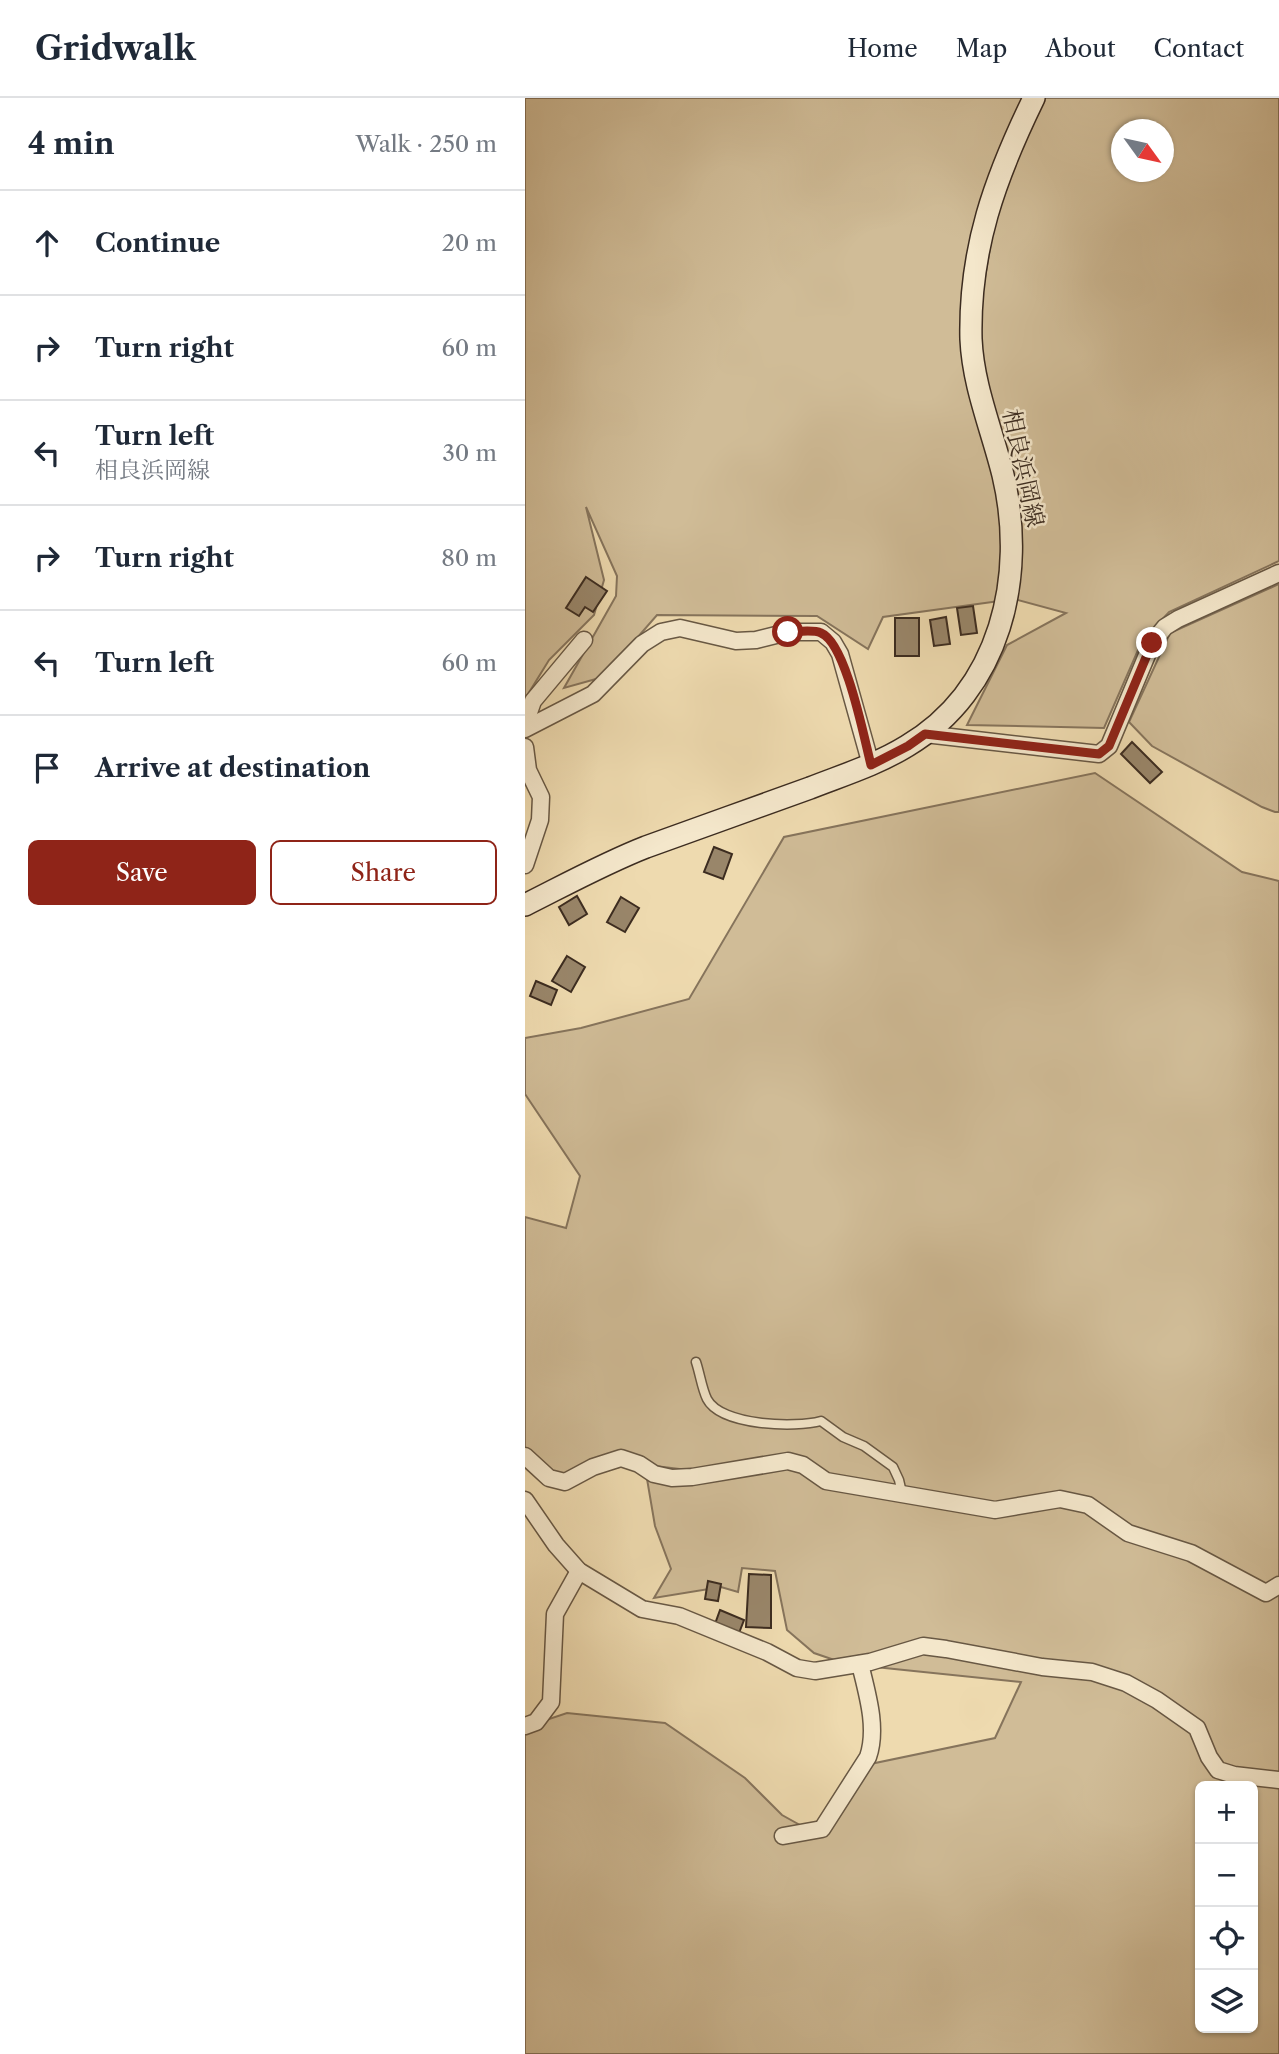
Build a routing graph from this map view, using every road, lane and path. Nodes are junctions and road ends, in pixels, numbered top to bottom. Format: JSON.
{"nodes":[{"id":1,"x":1034,"y":98,"type":"edge"},
{"id":2,"x":1279,"y":573,"type":"edge"},
{"id":3,"x":584,"y":640,"type":"dead end"},
{"id":4,"x":525,"y":727,"type":"edge"},
{"id":5,"x":925,"y":734,"type":"junction"},
{"id":6,"x":525,"y":747,"type":"edge"},
{"id":7,"x":871,"y":765,"type":"junction"},
{"id":8,"x":525,"y":865,"type":"edge"},
{"id":9,"x":525,"y":905,"type":"edge"},
{"id":10,"x":696,"y":1362,"type":"dead end"},
{"id":11,"x":525,"y":1456,"type":"edge"},
{"id":12,"x":902,"y":1494,"type":"junction"},
{"id":13,"x":525,"y":1500,"type":"edge"},
{"id":14,"x":579,"y":1571,"type":"junction"},
{"id":15,"x":1279,"y":1585,"type":"edge"},
{"id":16,"x":860,"y":1664,"type":"junction"},
{"id":17,"x":525,"y":1726,"type":"edge"},
{"id":18,"x":1279,"y":1780,"type":"edge"},
{"id":19,"x":783,"y":1836,"type":"dead end"}],
"edges":[{"from":1,"to":5,"type":"main road","name":"相良浜岡線"},
{"from":2,"to":5,"type":"street"},
{"from":3,"to":4,"type":"street"},
{"from":4,"to":7,"type":"street"},
{"from":5,"to":7,"type":"main road","name":"相良浜岡線"},
{"from":6,"to":8,"type":"street"},
{"from":7,"to":9,"type":"main road","name":"相良浜岡線"},
{"from":10,"to":12,"type":"lane"},
{"from":11,"to":12,"type":"street"},
{"from":12,"to":15,"type":"street"},
{"from":13,"to":14,"type":"street"},
{"from":14,"to":16,"type":"street"},
{"from":14,"to":17,"type":"street"},
{"from":16,"to":18,"type":"street"},
{"from":16,"to":19,"type":"street"}]}
